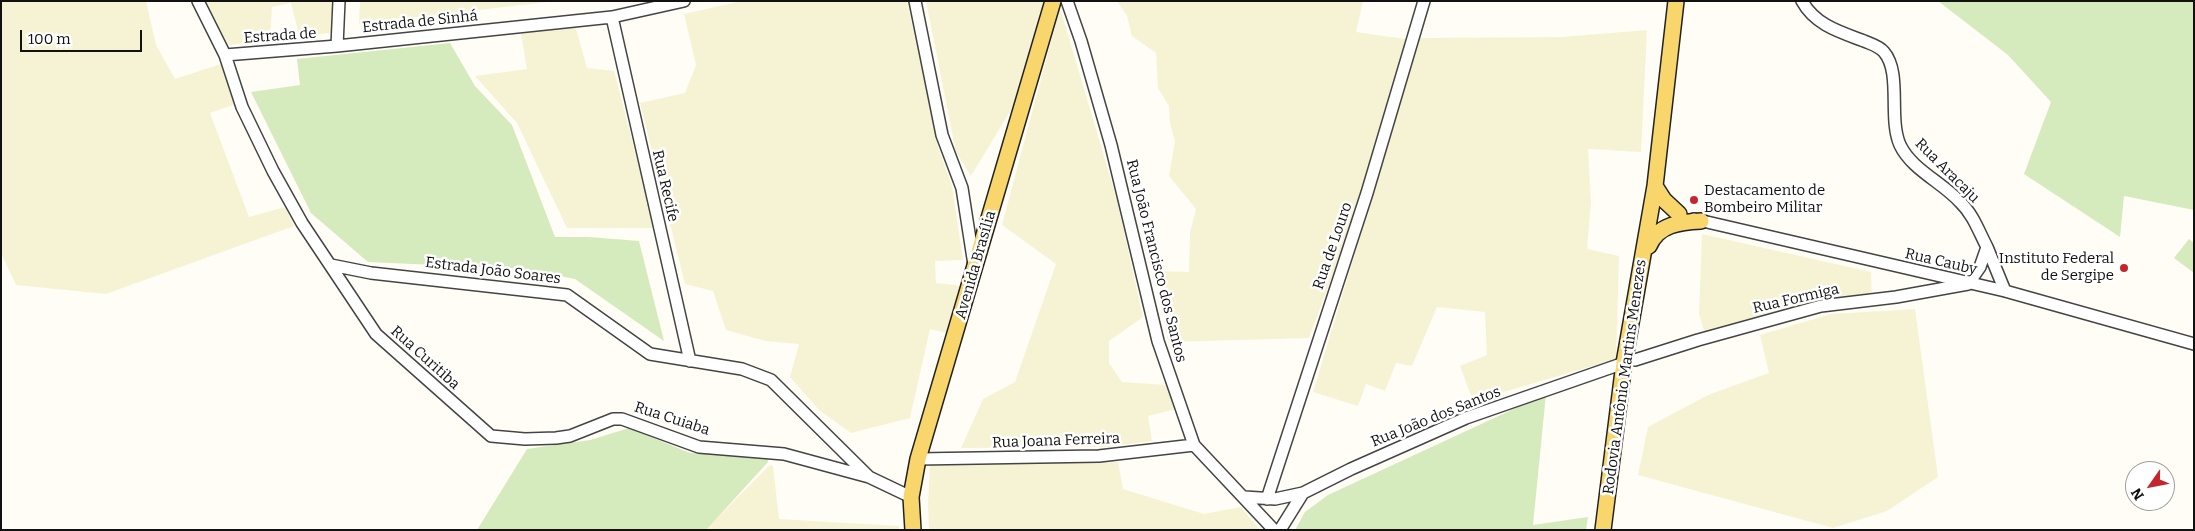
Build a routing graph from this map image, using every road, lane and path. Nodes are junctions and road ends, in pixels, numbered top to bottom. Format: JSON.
{"nodes":[{"id":1,"x":198,"y":1,"type":"edge"},
{"id":2,"x":339,"y":1,"type":"edge"},
{"id":3,"x":684,"y":1,"type":"edge"},
{"id":4,"x":915,"y":1,"type":"edge"},
{"id":5,"x":1053,"y":1,"type":"edge"},
{"id":6,"x":1067,"y":1,"type":"edge"},
{"id":7,"x":1424,"y":1,"type":"edge"},
{"id":8,"x":1676,"y":1,"type":"edge"},
{"id":9,"x":1802,"y":1,"type":"edge"},
{"id":10,"x":612,"y":17,"type":"junction"},
{"id":11,"x":337,"y":46,"type":"junction"},
{"id":12,"x":225,"y":55,"type":"junction"},
{"id":13,"x":1655,"y":186,"type":"junction"},
{"id":14,"x":1651,"y":208,"type":"junction"},
{"id":15,"x":1680,"y":214,"type":"junction"},
{"id":16,"x":1701,"y":221,"type":"junction"},
{"id":17,"x":1649,"y":224,"type":"junction"},
{"id":18,"x":1649,"y":246,"type":"junction"},
{"id":19,"x":1987,"y":248,"type":"junction"},
{"id":20,"x":331,"y":265,"type":"junction"},
{"id":21,"x":974,"y":268,"type":"junction"},
{"id":22,"x":1968,"y":284,"type":"junction"},
{"id":23,"x":2005,"y":291,"type":"junction"},
{"id":24,"x":2194,"y":344,"type":"edge"},
{"id":25,"x":690,"y":361,"type":"junction"},
{"id":26,"x":1630,"y":362,"type":"junction"},
{"id":27,"x":524,"y":439,"type":"joint"},
{"id":28,"x":1194,"y":445,"type":"junction"},
{"id":29,"x":918,"y":459,"type":"junction"},
{"id":30,"x":869,"y":477,"type":"junction"},
{"id":31,"x":1303,"y":493,"type":"junction"},
{"id":32,"x":911,"y":497,"type":"junction"},
{"id":33,"x":1245,"y":497,"type":"junction"},
{"id":34,"x":1266,"y":499,"type":"junction"},
{"id":35,"x":913,"y":530,"type":"edge"},
{"id":36,"x":1274,"y":530,"type":"edge"},
{"id":37,"x":1280,"y":530,"type":"edge"},
{"id":38,"x":1604,"y":530,"type":"edge"},
{"id":39,"x":1612,"y":530,"type":"edge"}],
"edges":[{"from":1,"to":12,"type":"street"},
{"from":2,"to":11,"type":"street"},
{"from":3,"to":10,"type":"street","name":"Estrada de Sinhá"},
{"from":4,"to":21,"type":"street"},
{"from":5,"to":21,"type":"main road","name":"Avenida Brasília"},
{"from":6,"to":28,"type":"street","name":"Rua João Francisco dos Santos"},
{"from":7,"to":34,"type":"street","name":"Rua de Louro"},
{"from":8,"to":13,"type":"main road","name":"Rodovia Antônio Martins Menezes"},
{"from":9,"to":19,"type":"street","name":"Rua Aracaju"},
{"from":10,"to":11,"type":"street","name":"Estrada de Sinhá"},
{"from":10,"to":25,"type":"street","name":"Rua Recife"},
{"from":11,"to":12,"type":"street","name":"Estrada de"},
{"from":12,"to":20,"type":"street"},
{"from":13,"to":14,"type":"main road","name":"Rodovia Antônio Martins Menezes"},
{"from":13,"to":15,"type":"main road"},
{"from":14,"to":15,"type":"street","name":"Rua Cauby"},
{"from":14,"to":17,"type":"main road","name":"Rodovia Antônio Martins Menezes"},
{"from":15,"to":16,"type":"street","name":"Rua Cauby"},
{"from":16,"to":18,"type":"main road"},
{"from":16,"to":22,"type":"street","name":"Rua Cauby"},
{"from":17,"to":18,"type":"main road","name":"Rodovia Antônio Martins Menezes"},
{"from":17,"to":26,"type":"main road","name":"Rodovia Antônio Martins Menezes"},
{"from":18,"to":26,"type":"main road","name":"Rodovia Antônio Martins Menezes"},
{"from":19,"to":22,"type":"street"},
{"from":19,"to":23,"type":"street","name":"Rua Aracaju"},
{"from":20,"to":25,"type":"street","name":"Estrada João Soares"},
{"from":20,"to":27,"type":"street","name":"Rua Curitiba"},
{"from":21,"to":29,"type":"main road","name":"Avenida Brasília"},
{"from":22,"to":23,"type":"street","name":"Rua Cauby"},
{"from":22,"to":26,"type":"street","name":"Rua Formiga"},
{"from":23,"to":24,"type":"street","name":"Rua Cauby"},
{"from":25,"to":30,"type":"street","name":"Estrada João Soares"},
{"from":26,"to":31,"type":"street","name":"Rua João dos Santos"},
{"from":26,"to":38,"type":"main road","name":"Rodovia Antônio Martins Menezes"},
{"from":26,"to":39,"type":"main road","name":"Rodovia Antônio Martins Menezes"},
{"from":27,"to":30,"type":"street","name":"Rua Cuiaba"},
{"from":28,"to":29,"type":"street","name":"Rua Joana Ferreira"},
{"from":28,"to":33,"type":"street","name":"Rua João Francisco dos Santos"},
{"from":29,"to":32,"type":"main road","name":"Avenida Brasília"},
{"from":30,"to":32,"type":"street","name":"Estrada João Soares"},
{"from":31,"to":34,"type":"street","name":"Rua João dos Santos"},
{"from":31,"to":37,"type":"street"},
{"from":32,"to":35,"type":"main road","name":"Avenida Brasília"},
{"from":33,"to":34,"type":"street","name":"Rua João dos Santos"},
{"from":33,"to":36,"type":"street","name":"Rua João Francisco dos Santos"}]}
